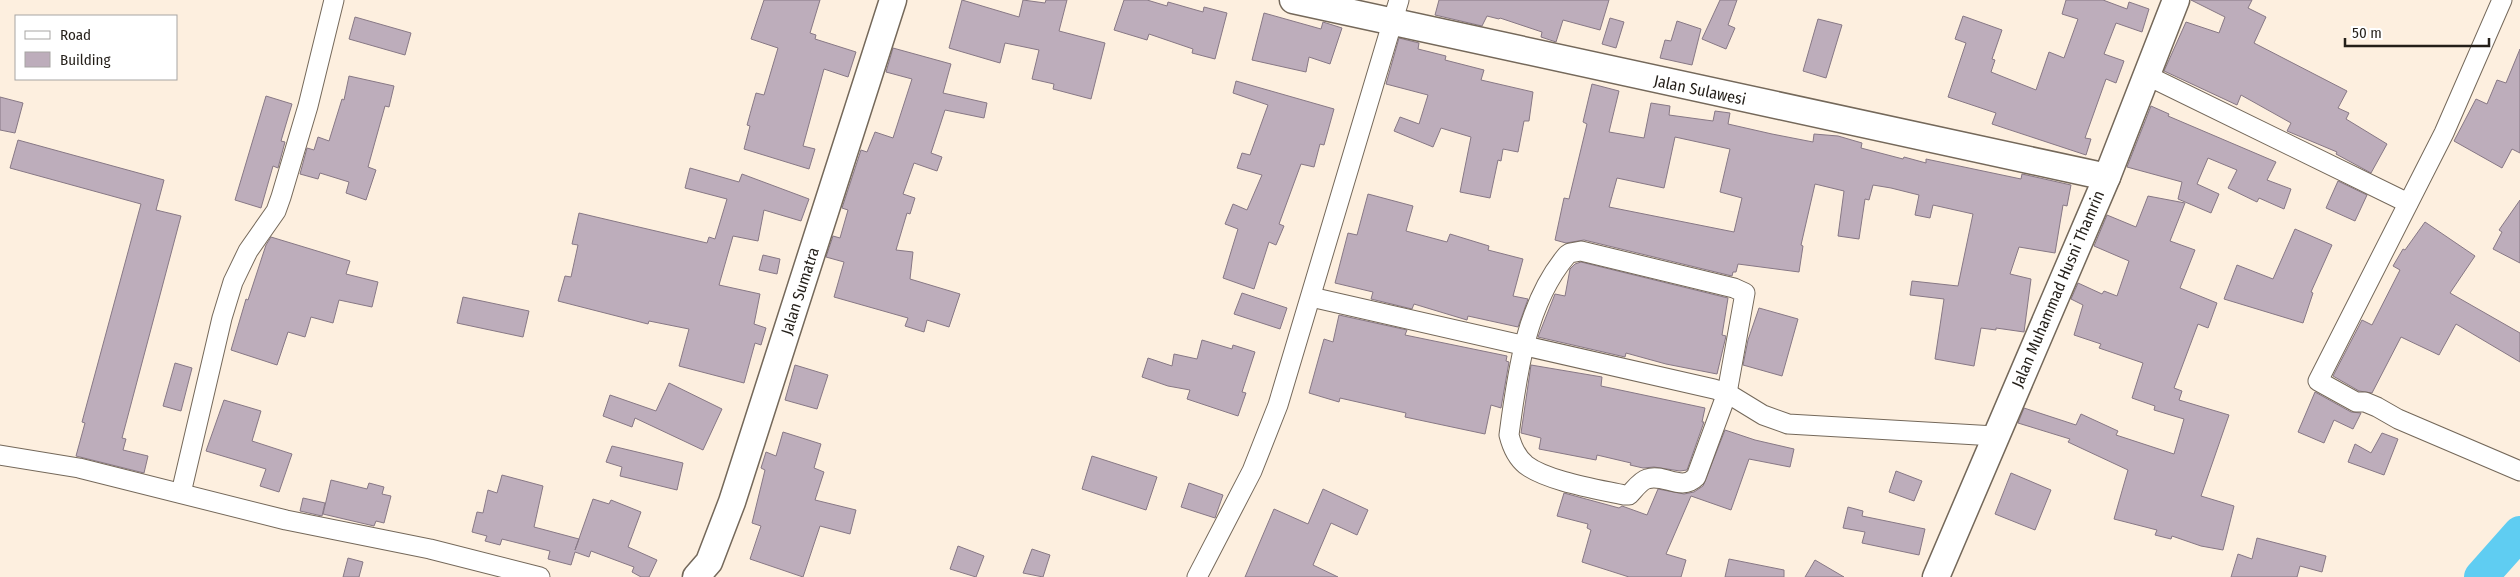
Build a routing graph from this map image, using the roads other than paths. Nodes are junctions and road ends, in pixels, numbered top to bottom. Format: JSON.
{"nodes":[{"id":1,"x":334,"y":0,"type":"edge"},
{"id":2,"x":893,"y":0,"type":"edge"},
{"id":3,"x":1293,"y":0,"type":"edge"},
{"id":4,"x":2176,"y":0,"type":"edge"},
{"id":5,"x":2502,"y":0,"type":"edge"},
{"id":6,"x":1395,"y":11,"type":"edge"},
{"id":7,"x":2146,"y":75,"type":"junction"},
{"id":8,"x":2106,"y":177,"type":"junction"},
{"id":9,"x":2408,"y":203,"type":"junction"},
{"id":10,"x":1311,"y":297,"type":"junction"},
{"id":11,"x":1525,"y":346,"type":"junction"},
{"id":12,"x":1728,"y":393,"type":"junction"},
{"id":13,"x":1995,"y":436,"type":"junction"},
{"id":14,"x":0,"y":455,"type":"edge"},
{"id":15,"x":2520,"y":471,"type":"edge"},
{"id":16,"x":181,"y":493,"type":"junction"},
{"id":17,"x":540,"y":577,"type":"edge"},
{"id":18,"x":696,"y":577,"type":"edge"},
{"id":19,"x":1197,"y":577,"type":"edge"},
{"id":20,"x":1936,"y":577,"type":"edge"}],
"edges":[{"from":1,"to":16,"type":"street"},
{"from":2,"to":18,"type":"street","name":"Jalan Sumatra"},
{"from":3,"to":6,"type":"street","name":"Jalan Sulawesi"},
{"from":4,"to":7,"type":"street","name":"Jalan Muhammad Husni Thamrin"},
{"from":5,"to":9,"type":"street"},
{"from":6,"to":8,"type":"street","name":"Jalan Sulawesi"},
{"from":6,"to":10,"type":"street"},
{"from":7,"to":8,"type":"street","name":"Jalan Muhammad Husni Thamrin"},
{"from":7,"to":9,"type":"street"},
{"from":8,"to":13,"type":"street","name":"Jalan Muhammad Husni Thamrin"},
{"from":9,"to":15,"type":"street"},
{"from":10,"to":11,"type":"street"},
{"from":10,"to":19,"type":"street"},
{"from":11,"to":12,"type":"street"},
{"from":11,"to":12,"type":"street"},
{"from":11,"to":12,"type":"street"},
{"from":12,"to":13,"type":"street"},
{"from":13,"to":20,"type":"street","name":"Jalan Muhammad Husni Thamrin"},
{"from":14,"to":16,"type":"street"},
{"from":16,"to":17,"type":"street"}]}
